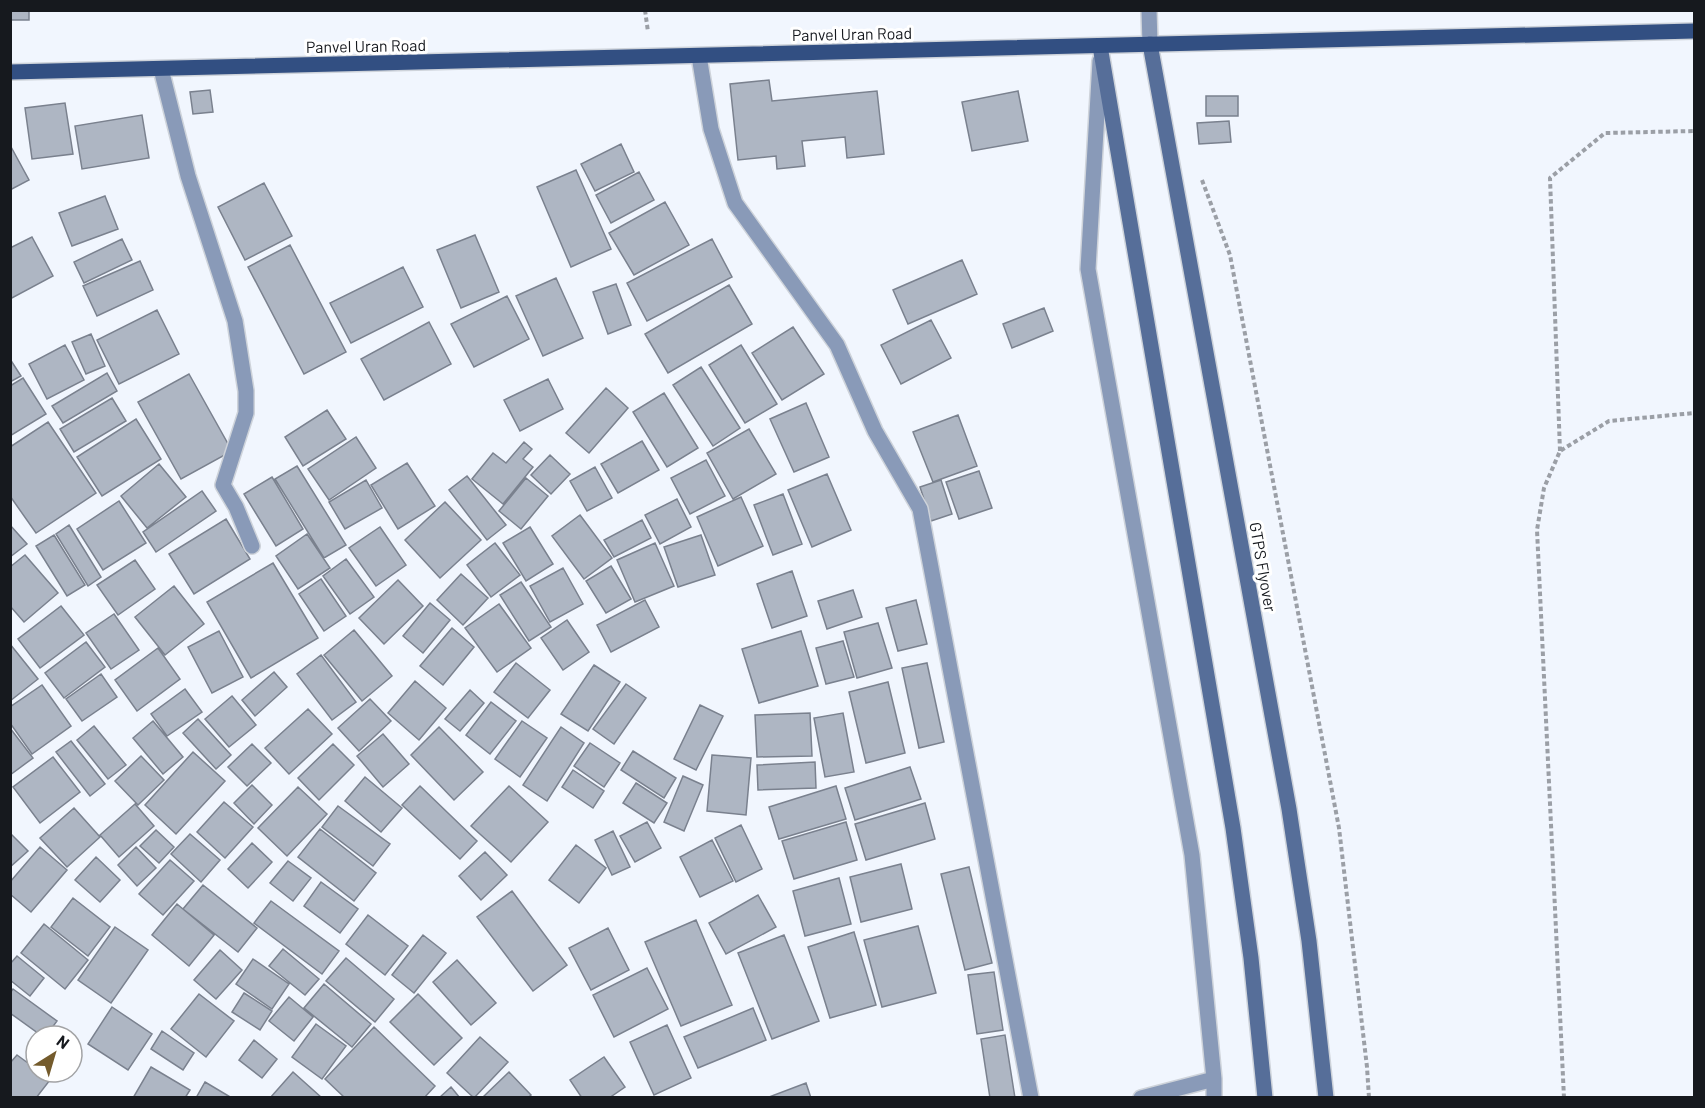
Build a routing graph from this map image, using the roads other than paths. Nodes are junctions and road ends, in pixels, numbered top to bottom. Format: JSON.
{"nodes":[{"id":1,"x":1149,"y":10,"type":"edge"},
{"id":2,"x":1695,"y":31,"type":"edge"},
{"id":3,"x":1150,"y":44,"type":"junction"},
{"id":4,"x":1100,"y":46,"type":"junction"},
{"id":5,"x":699,"y":56,"type":"junction"},
{"id":6,"x":161,"y":69,"type":"junction"},
{"id":7,"x":10,"y":72,"type":"edge"},
{"id":8,"x":252,"y":546,"type":"dead end"},
{"id":9,"x":1214,"y":1079,"type":"junction"},
{"id":10,"x":1031,"y":1098,"type":"edge"},
{"id":11,"x":1142,"y":1098,"type":"edge"},
{"id":12,"x":1215,"y":1098,"type":"edge"},
{"id":13,"x":1265,"y":1098,"type":"edge"},
{"id":14,"x":1326,"y":1098,"type":"edge"}],
"edges":[{"from":1,"to":3,"type":"street"},
{"from":2,"to":3,"type":"main road","name":"Panvel Uran Road"},
{"from":3,"to":4,"type":"main road","name":"Panvel Uran Road"},
{"from":3,"to":14,"type":"main road","name":"GTPS Flyover"},
{"from":4,"to":5,"type":"main road","name":"Panvel Uran Road"},
{"from":4,"to":9,"type":"street"},
{"from":4,"to":13,"type":"main road"},
{"from":5,"to":6,"type":"main road","name":"Panvel Uran Road"},
{"from":5,"to":10,"type":"street"},
{"from":6,"to":7,"type":"main road","name":"Panvel Uran Road"},
{"from":6,"to":8,"type":"street"},
{"from":9,"to":11,"type":"street"},
{"from":9,"to":12,"type":"street"}]}
